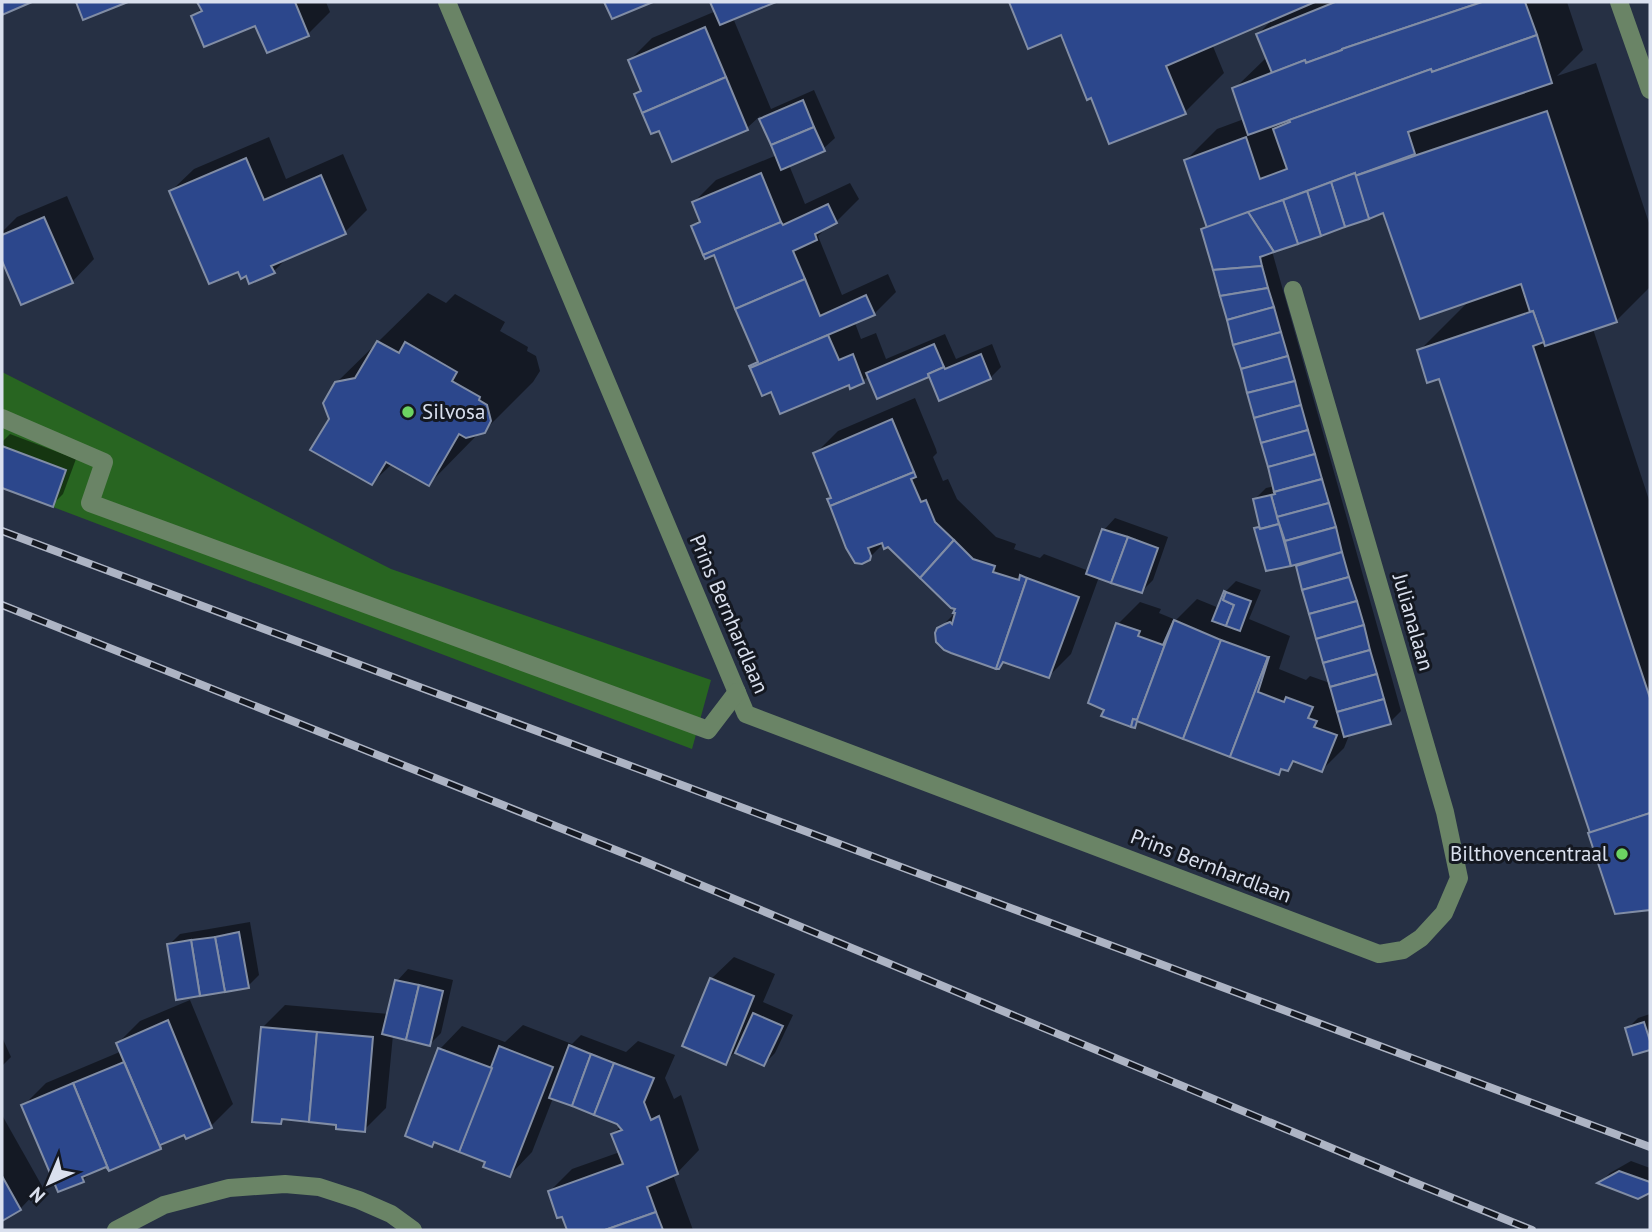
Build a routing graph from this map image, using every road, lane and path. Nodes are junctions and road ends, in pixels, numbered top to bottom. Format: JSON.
{"nodes":[{"id":1,"x":447,"y":2,"type":"edge"},
{"id":2,"x":1619,"y":2,"type":"edge"},
{"id":3,"x":1650,"y":90,"type":"edge"},
{"id":4,"x":1293,"y":290,"type":"dead end"},
{"id":5,"x":2,"y":418,"type":"edge"},
{"id":6,"x":737,"y":692,"type":"junction"},
{"id":7,"x":1403,"y":950,"type":"joint"},
{"id":8,"x":116,"y":1230,"type":"edge"},
{"id":9,"x":413,"y":1230,"type":"edge"}],
"edges":[{"from":1,"to":6,"type":"street","name":"Prins Bernhardlaan"},
{"from":2,"to":3,"type":"street"},
{"from":4,"to":7,"type":"street","name":"Julianalaan"},
{"from":5,"to":6,"type":"street"},
{"from":6,"to":7,"type":"street","name":"Prins Bernhardlaan"},
{"from":8,"to":9,"type":"street"}]}
